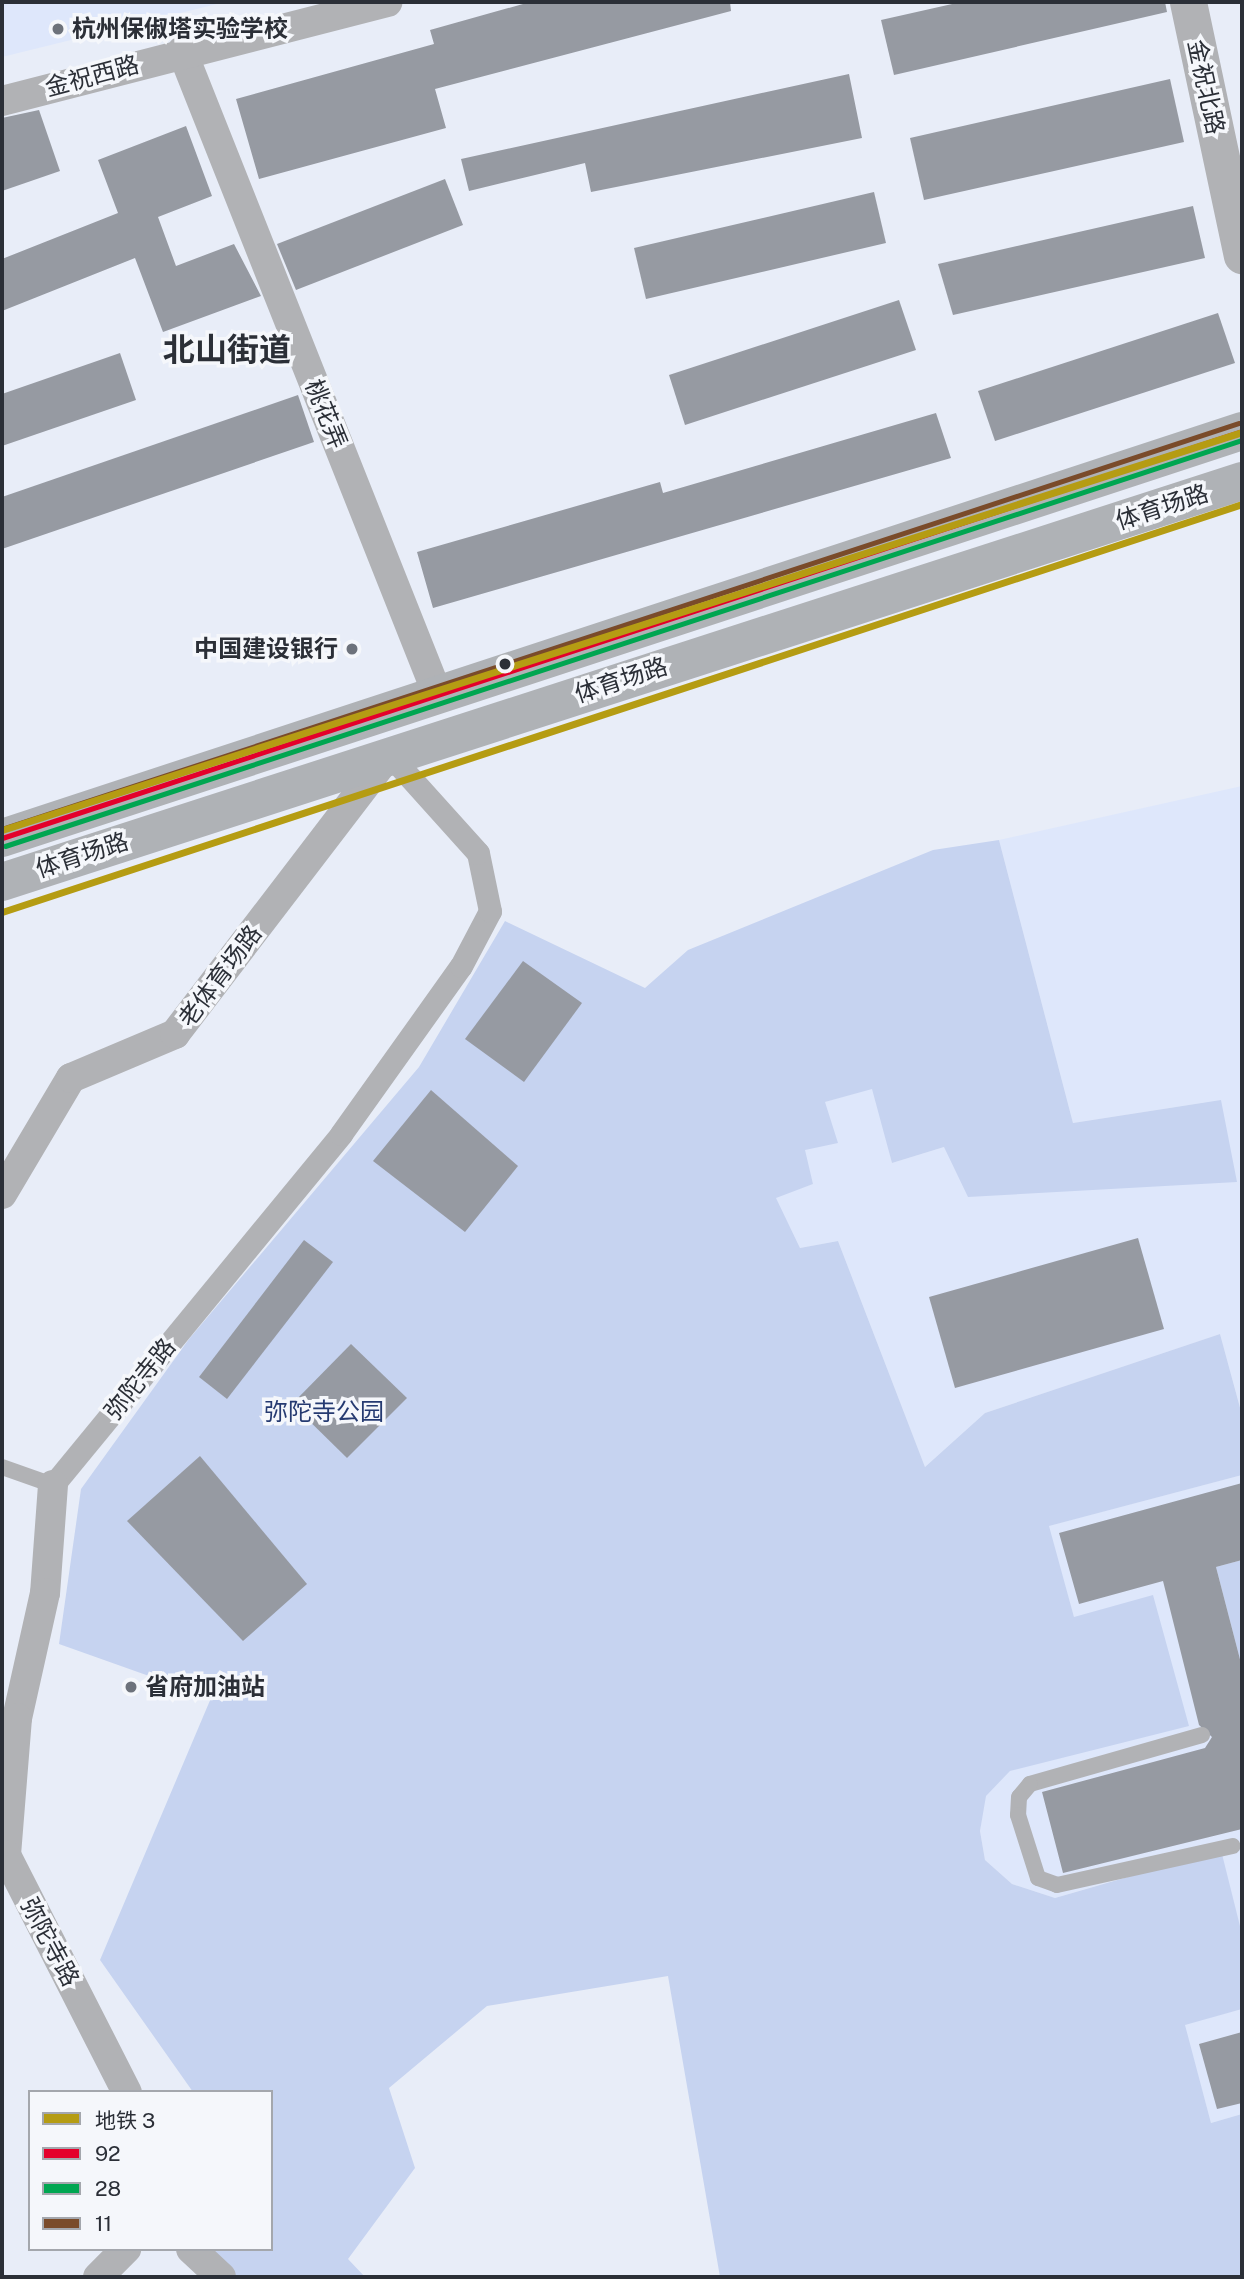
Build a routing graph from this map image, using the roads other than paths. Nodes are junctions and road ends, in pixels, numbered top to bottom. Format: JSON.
{"nodes":[{"id":1,"x":387,"y":2,"type":"edge"},
{"id":2,"x":1188,"y":2,"type":"edge"},
{"id":3,"x":182,"y":51,"type":"junction"},
{"id":4,"x":2,"y":101,"type":"edge"},
{"id":5,"x":1242,"y":254,"type":"edge"},
{"id":6,"x":1242,"y":431,"type":"edge"},
{"id":7,"x":1242,"y":481,"type":"edge"},
{"id":8,"x":439,"y":698,"type":"junction"},
{"id":9,"x":389,"y":754,"type":"junction"},
{"id":10,"x":2,"y":838,"type":"edge"},
{"id":11,"x":2,"y":882,"type":"edge"},
{"id":12,"x":2,"y":1194,"type":"edge"},
{"id":13,"x":2,"y":1467,"type":"edge"},
{"id":14,"x":53,"y":1485,"type":"junction"},
{"id":15,"x":1202,"y":1735,"type":"dead end"},
{"id":16,"x":1233,"y":1846,"type":"dead end"},
{"id":17,"x":126,"y":2090,"type":"edge"},
{"id":18,"x":124,"y":2251,"type":"edge"},
{"id":19,"x":193,"y":2251,"type":"edge"},
{"id":20,"x":98,"y":2277,"type":"edge"},
{"id":21,"x":221,"y":2277,"type":"edge"}],
"edges":[{"from":1,"to":3,"type":"street","name":"金祝西路"},
{"from":2,"to":5,"type":"street","name":"金祝北路"},
{"from":3,"to":4,"type":"street","name":"金祝西路"},
{"from":3,"to":8,"type":"street","name":"桃花弄"},
{"from":6,"to":8,"type":"main road","name":"体育场路"},
{"from":7,"to":9,"type":"main road","name":"体育场路"},
{"from":8,"to":10,"type":"main road","name":"体育场路"},
{"from":9,"to":11,"type":"main road","name":"体育场路"},
{"from":9,"to":12,"type":"street","name":"老体育场路"},
{"from":9,"to":14,"type":"street","name":"弥陀寺路"},
{"from":13,"to":14,"type":"lane"},
{"from":14,"to":17,"type":"street","name":"弥陀寺路"},
{"from":15,"to":16,"type":"lane"},
{"from":18,"to":20,"type":"street"},
{"from":19,"to":21,"type":"street"}]}
